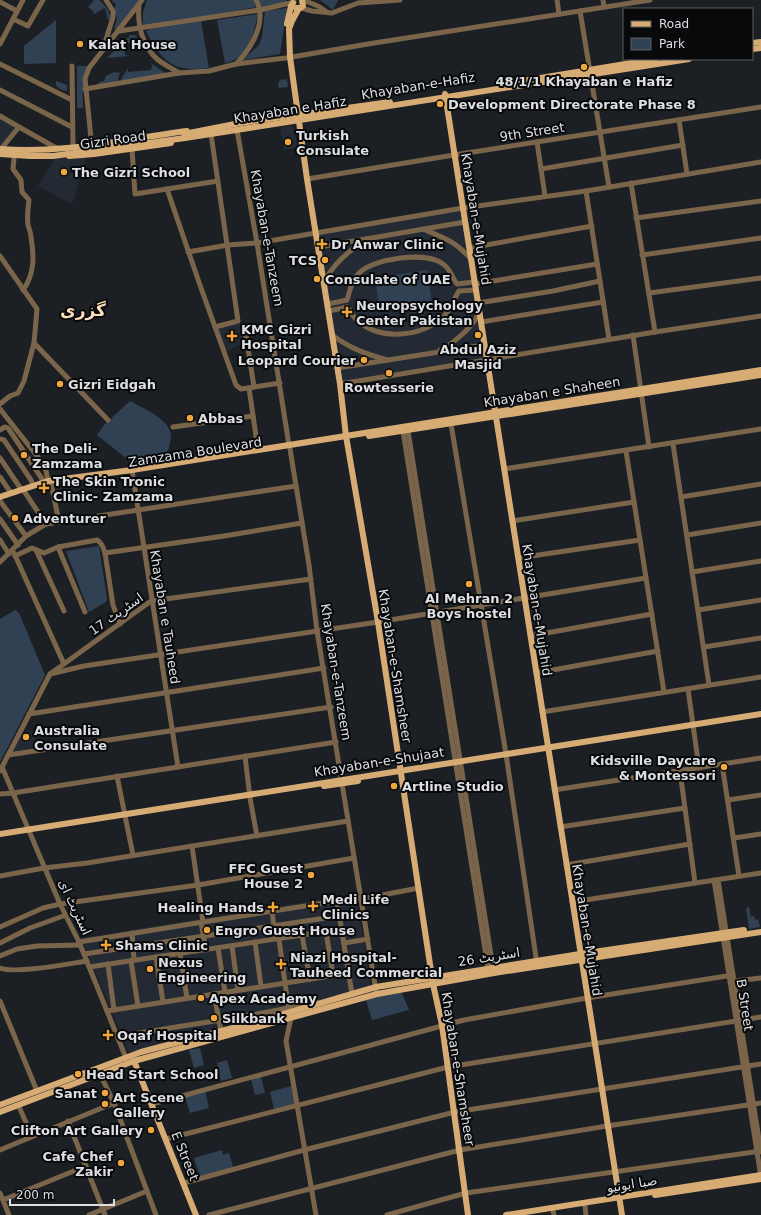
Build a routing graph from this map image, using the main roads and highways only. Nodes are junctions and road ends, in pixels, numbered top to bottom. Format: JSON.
{"nodes":[{"id":1,"x":302,"y":0,"type":"edge"},
{"id":2,"x":293,"y":1,"type":"edge"},
{"id":3,"x":300,"y":8,"type":"junction"},
{"id":4,"x":288,"y":58,"type":"junction"},
{"id":5,"x":651,"y":60,"type":"edge"},
{"id":6,"x":681,"y":60,"type":"edge"},
{"id":7,"x":589,"y":72,"type":"junction"},
{"id":8,"x":445,"y":96,"type":"junction"},
{"id":9,"x":296,"y":118,"type":"junction"},
{"id":10,"x":227,"y":131,"type":"joint"},
{"id":11,"x":210,"y":133,"type":"junction"},
{"id":12,"x":0,"y":151,"type":"edge"},
{"id":13,"x":761,"y":370,"type":"edge"},
{"id":14,"x":761,"y":375,"type":"edge"},
{"id":15,"x":641,"y":392,"type":"junction"},
{"id":16,"x":495,"y":414,"type":"junction"},
{"id":17,"x":347,"y":437,"type":"junction"},
{"id":18,"x":290,"y":447,"type":"junction"},
{"id":19,"x":132,"y":472,"type":"junction"},
{"id":20,"x":48,"y":482,"type":"junction"},
{"id":21,"x":23,"y":490,"type":"junction"},
{"id":22,"x":0,"y":497,"type":"edge"},
{"id":23,"x":0,"y":501,"type":"edge"},
{"id":24,"x":761,"y":714,"type":"edge"},
{"id":25,"x":761,"y":718,"type":"edge"},
{"id":26,"x":694,"y":726,"type":"junction"},
{"id":27,"x":548,"y":749,"type":"junction"},
{"id":28,"x":400,"y":772,"type":"junction"},
{"id":29,"x":28,"y":831,"type":"junction"},
{"id":30,"x":0,"y":834,"type":"edge"},
{"id":31,"x":0,"y":837,"type":"edge"},
{"id":32,"x":761,"y":928,"type":"edge"},
{"id":33,"x":761,"y":932,"type":"edge"},
{"id":34,"x":725,"y":935,"type":"junction"},
{"id":35,"x":581,"y":957,"type":"junction"},
{"id":36,"x":537,"y":964,"type":"junction"},
{"id":37,"x":432,"y":977,"type":"junction"},
{"id":38,"x":433,"y":984,"type":"junction"},
{"id":39,"x":289,"y":1013,"type":"junction"},
{"id":40,"x":131,"y":1058,"type":"junction"},
{"id":41,"x":0,"y":1105,"type":"edge"},
{"id":42,"x":21,"y":1106,"type":"junction"},
{"id":43,"x":0,"y":1112,"type":"edge"},
{"id":44,"x":0,"y":1116,"type":"edge"},
{"id":45,"x":761,"y":1178,"type":"edge"},
{"id":46,"x":619,"y":1199,"type":"junction"},
{"id":47,"x":554,"y":1213,"type":"edge"},
{"id":48,"x":196,"y":1215,"type":"edge"},
{"id":49,"x":468,"y":1215,"type":"edge"},
{"id":50,"x":506,"y":1215,"type":"edge"},
{"id":51,"x":527,"y":1215,"type":"edge"},
{"id":52,"x":622,"y":1215,"type":"edge"}],
"edges":[{"from":1,"to":3,"type":"main road"},
{"from":2,"to":3,"type":"main road"},
{"from":2,"to":4,"type":"main road"},
{"from":3,"to":4,"type":"main road"},
{"from":4,"to":9,"type":"main road","name":"Khayaban-e-Shamsheer"},
{"from":5,"to":7,"type":"main road","name":"Khayaban-e-Hafiz"},
{"from":6,"to":7,"type":"main road","name":"Khayaban-e-Hafiz"},
{"from":7,"to":8,"type":"main road","name":"Khayaban-e-Hafiz"},
{"from":8,"to":9,"type":"main road","name":"Khayaban e Hafiz"},
{"from":8,"to":16,"type":"main road","name":"Khayaban-e-Mujahid"},
{"from":9,"to":10,"type":"main road","name":"Khayaban e Hafiz"},
{"from":9,"to":11,"type":"main road"},
{"from":9,"to":17,"type":"main road","name":"Khayaban-e-Shamsheer"},
{"from":10,"to":11,"type":"main road","name":"Gizri Road"},
{"from":11,"to":12,"type":"main road","name":"Gizri Road"},
{"from":11,"to":12,"type":"main road","bridge":true},
{"from":11,"to":12,"type":"main road","name":"Gizri Road"},
{"from":13,"to":15,"type":"main road","name":"Khayaban e Shaheen"},
{"from":14,"to":15,"type":"main road","name":"Khayaban e Shaheen"},
{"from":15,"to":16,"type":"main road","name":"Khayaban e Shaheen"},
{"from":16,"to":17,"type":"main road","name":"Khayaban e Shaheen"},
{"from":16,"to":17,"type":"main road","name":"Khayaban e Shaheen"},
{"from":16,"to":27,"type":"main road","name":"Khayaban-e-Mujahid"},
{"from":17,"to":18,"type":"main road","name":"Zamzama Boulevard"},
{"from":17,"to":28,"type":"main road","name":"Khayaban-e-Shamsheer"},
{"from":18,"to":19,"type":"main road","name":"Zamzama Boulevard"},
{"from":18,"to":19,"type":"main road","name":"Zamzama Boulevard"},
{"from":19,"to":20,"type":"main road","name":"Zamzama Boulevard"},
{"from":20,"to":21,"type":"main road","name":"Zamzama Boulevard"},
{"from":20,"to":21,"type":"main road","name":"Zamzama Boulevard"},
{"from":21,"to":22,"type":"main road","name":"Zamzama Boulevard"},
{"from":21,"to":23,"type":"main road","name":"Zamzama Boulevard"},
{"from":24,"to":26,"type":"main road","name":"Khayaban-e-Shujaat"},
{"from":25,"to":26,"type":"main road","name":"Khayaban-e-Shujaat"},
{"from":26,"to":27,"type":"main road","name":"Khayaban-e-Shujaat"},
{"from":27,"to":28,"type":"main road","name":"Khayaban-e-Shujaat"},
{"from":27,"to":35,"type":"main road","name":"Khayaban-e-Mujahid"},
{"from":28,"to":29,"type":"main road","name":"Khayaban-e-Shujaat"},
{"from":28,"to":37,"type":"main road","name":"Khayaban-e-Shamsheer"},
{"from":29,"to":30,"type":"main road","name":"Khayaban-e-Shujaat"},
{"from":29,"to":31,"type":"main road","name":"Khayaban-e-Shujaat"},
{"from":32,"to":34,"type":"main road","name":"اسٹریٹ 26"},
{"from":33,"to":34,"type":"main road","name":"اسٹریٹ 26"},
{"from":34,"to":35,"type":"main road","name":"اسٹریٹ 26"},
{"from":35,"to":36,"type":"main road","name":"اسٹریٹ 26"},
{"from":35,"to":46,"type":"main road","name":"Khayaban-e-Mujahid"},
{"from":36,"to":37,"type":"main road","name":"اسٹریٹ 26"},
{"from":36,"to":38,"type":"main road","name":"اسٹریٹ 26"},
{"from":37,"to":38,"type":"main road","name":"Khayaban-e-Shamsheer"},
{"from":37,"to":39,"type":"main road","name":"اسٹریٹ 26"},
{"from":38,"to":39,"type":"main road","name":"اسٹریٹ 26"},
{"from":38,"to":49,"type":"main road","name":"Khayaban-e-Shamsheer"},
{"from":39,"to":40,"type":"main road","name":"اسٹریٹ 26"},
{"from":39,"to":40,"type":"main road","name":"اسٹریٹ 26"},
{"from":40,"to":41,"type":"main road"},
{"from":40,"to":42,"type":"main road"},
{"from":40,"to":48,"type":"main road","name":"E Street"},
{"from":42,"to":43,"type":"main road"},
{"from":42,"to":44,"type":"main road"},
{"from":45,"to":46,"type":"main road","name":"صبا ایونیو"},
{"from":46,"to":47,"type":"main road","name":"صبا ایونیو"},
{"from":46,"to":50,"type":"main road","name":"صبا ایونیو"},
{"from":46,"to":52,"type":"main road","name":"Khayaban-e-Mujahid"},
{"from":47,"to":51,"type":"main road","name":"صبا ایونیو"}]}
